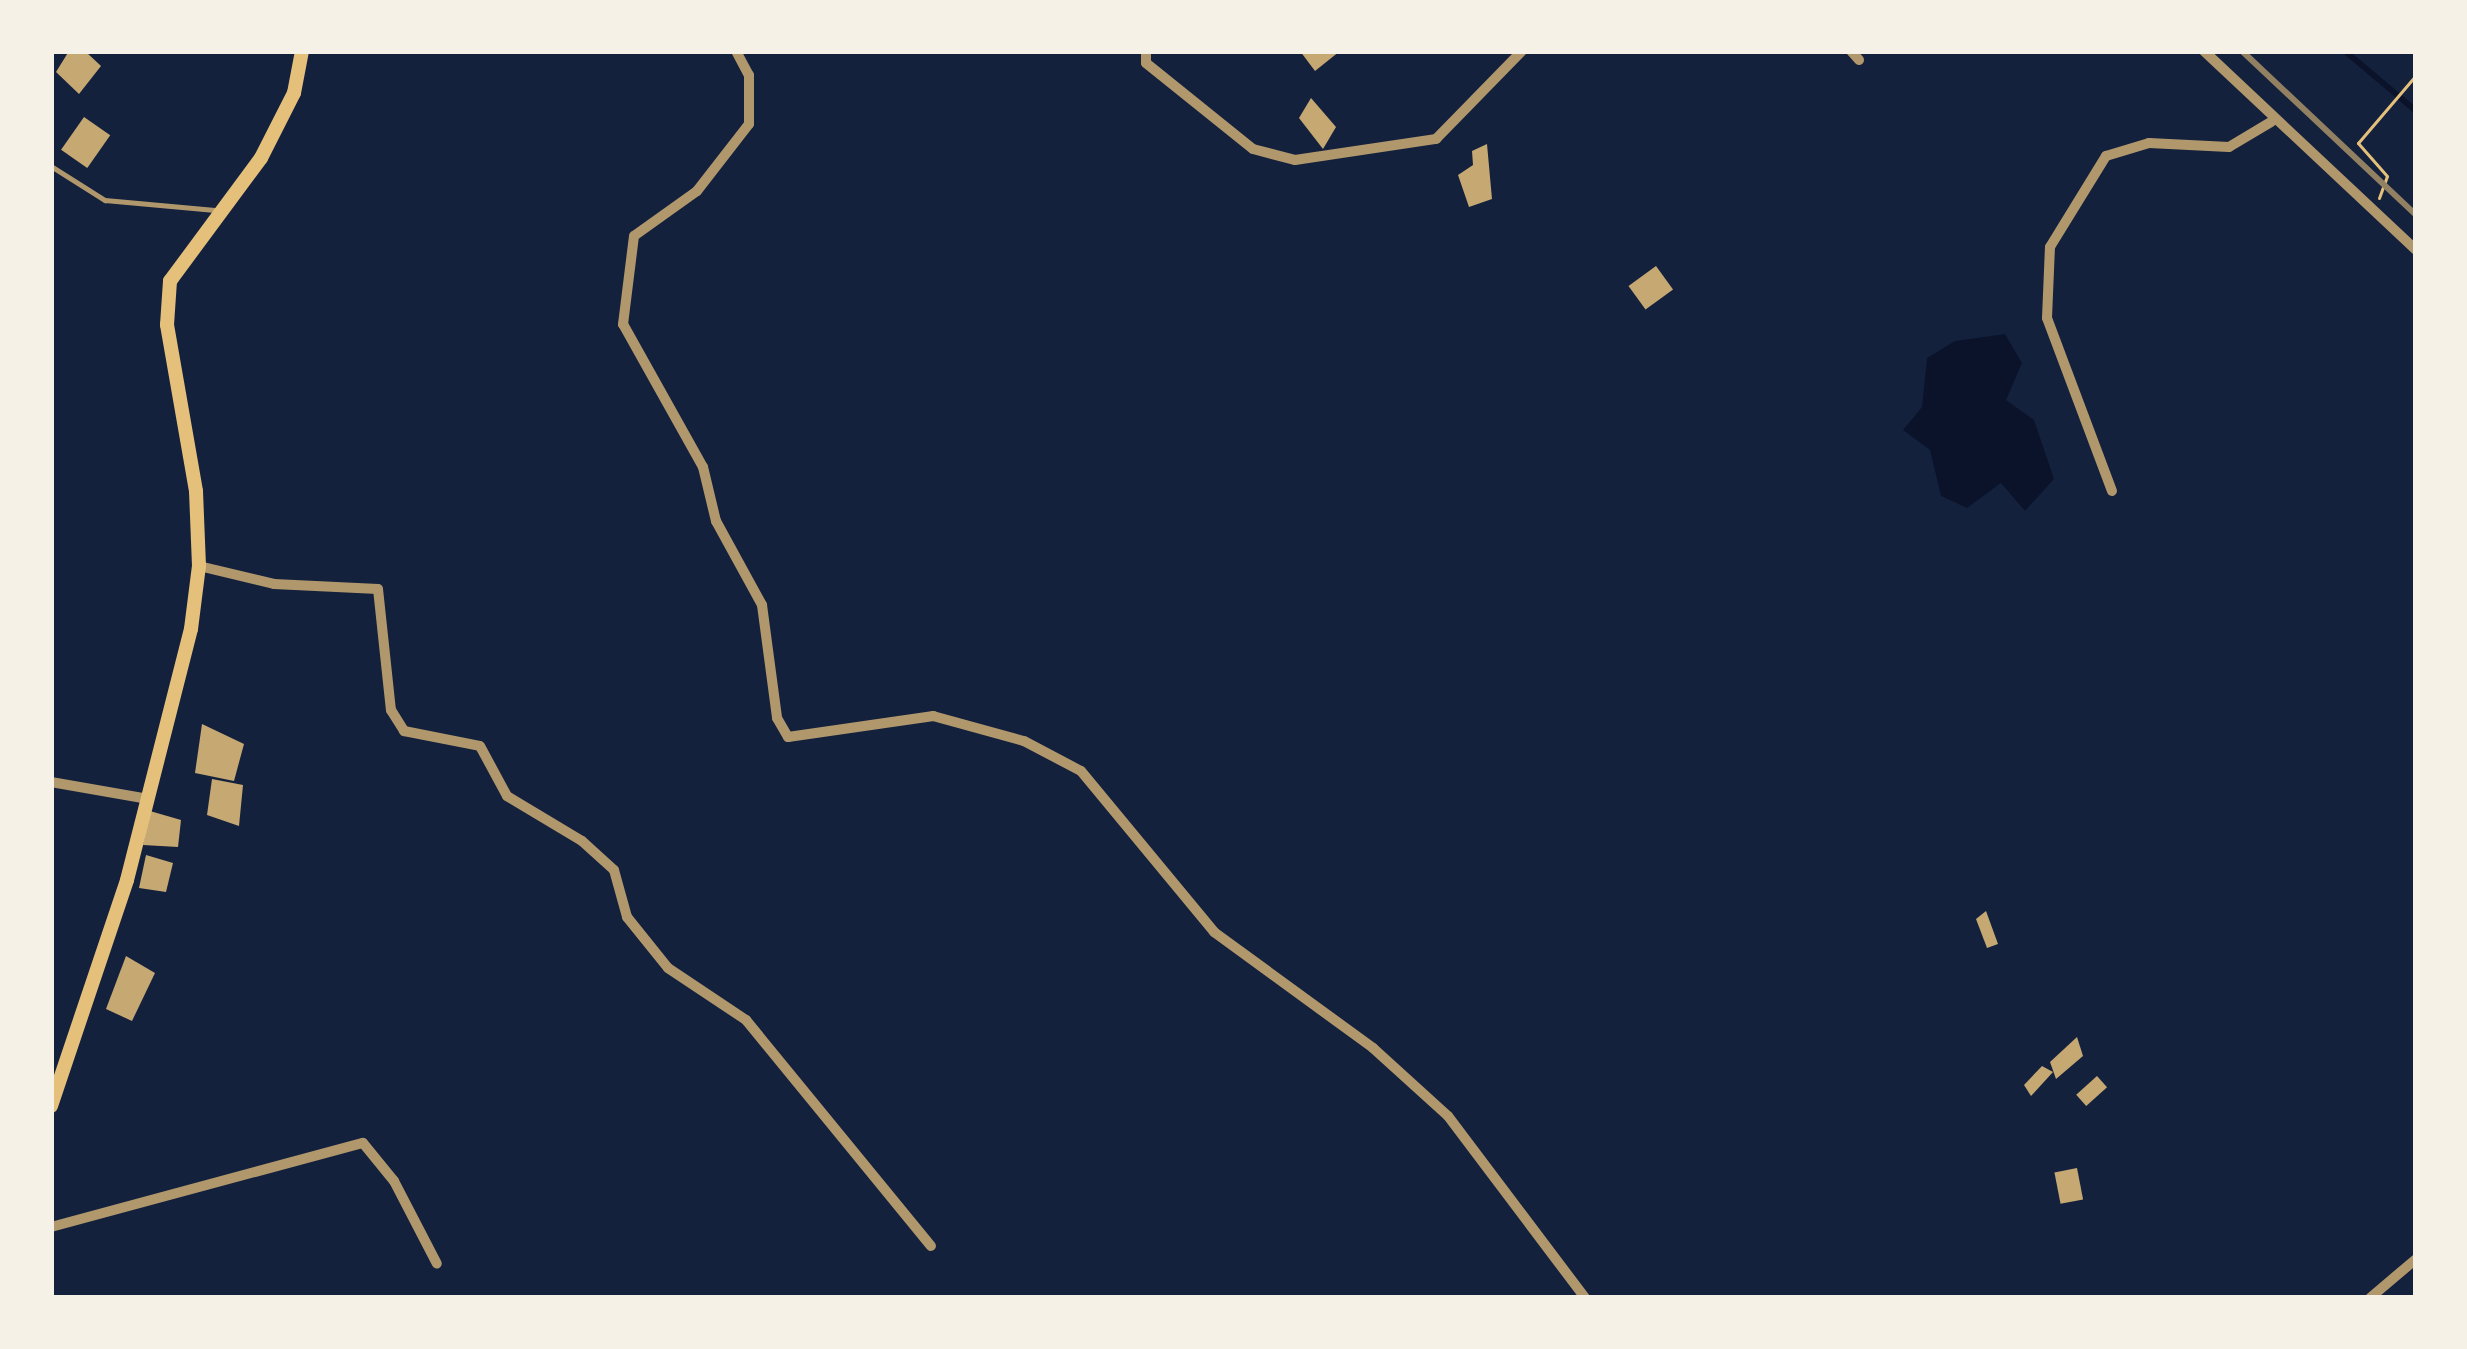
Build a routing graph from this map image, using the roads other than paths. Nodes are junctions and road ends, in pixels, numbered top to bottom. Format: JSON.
{"nodes":[{"id":1,"x":302,"y":51,"type":"edge"},
{"id":2,"x":736,"y":51,"type":"edge"},
{"id":3,"x":1146,"y":51,"type":"edge"},
{"id":4,"x":1522,"y":51,"type":"edge"},
{"id":5,"x":2204,"y":51,"type":"edge"},
{"id":6,"x":2272,"y":122,"type":"junction"},
{"id":7,"x":51,"y":166,"type":"edge"},
{"id":8,"x":221,"y":210,"type":"junction"},
{"id":9,"x":2416,"y":250,"type":"edge"},
{"id":10,"x":2112,"y":491,"type":"dead end"},
{"id":11,"x":200,"y":566,"type":"junction"},
{"id":12,"x":51,"y":782,"type":"edge"},
{"id":13,"x":143,"y":798,"type":"junction"},
{"id":14,"x":51,"y":1106,"type":"edge"},
{"id":15,"x":51,"y":1227,"type":"edge"},
{"id":16,"x":932,"y":1246,"type":"dead end"},
{"id":17,"x":2416,"y":1258,"type":"edge"},
{"id":18,"x":437,"y":1264,"type":"dead end"},
{"id":19,"x":1585,"y":1298,"type":"edge"},
{"id":20,"x":2370,"y":1298,"type":"edge"}],
"edges":[{"from":1,"to":8,"type":"main road"},
{"from":2,"to":19,"type":"street"},
{"from":3,"to":4,"type":"street"},
{"from":5,"to":6,"type":"street"},
{"from":6,"to":9,"type":"street"},
{"from":6,"to":10,"type":"street"},
{"from":7,"to":8,"type":"lane"},
{"from":8,"to":11,"type":"main road"},
{"from":11,"to":13,"type":"main road"},
{"from":11,"to":16,"type":"street"},
{"from":12,"to":13,"type":"street"},
{"from":13,"to":14,"type":"main road"},
{"from":15,"to":18,"type":"street"},
{"from":17,"to":20,"type":"street"}]}
